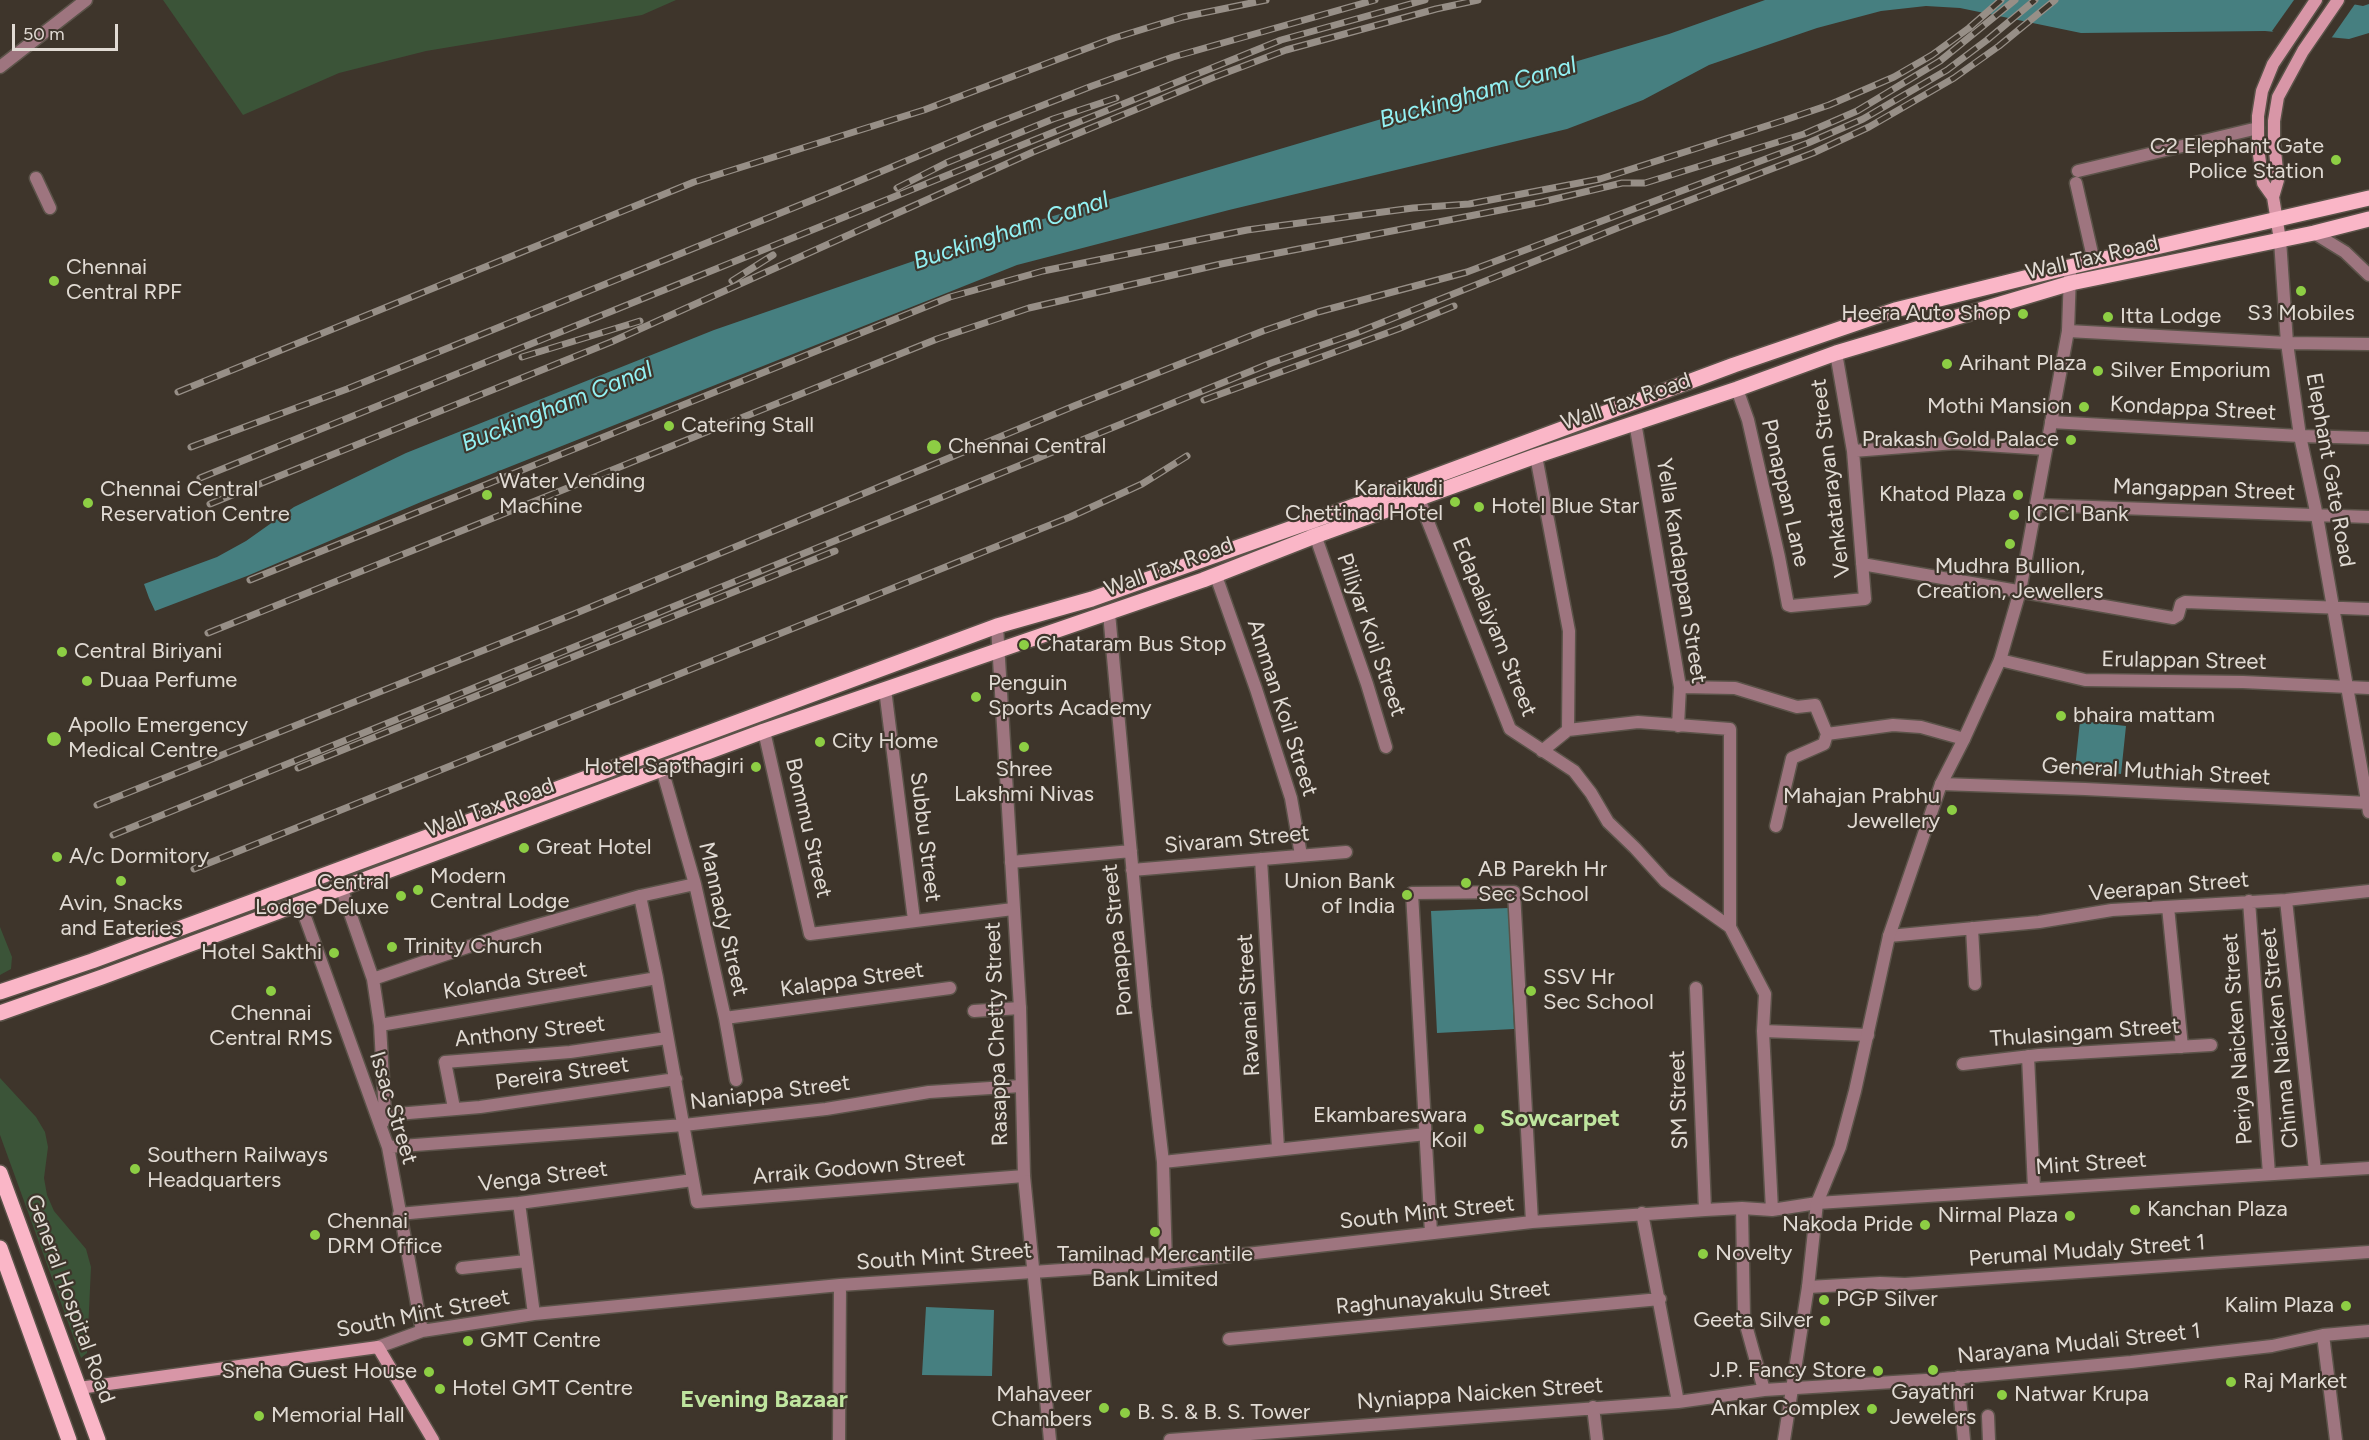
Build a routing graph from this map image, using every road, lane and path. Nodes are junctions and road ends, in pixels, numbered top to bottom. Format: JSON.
{"nodes":[{"id":1,"x":86,"y":0,"type":"edge"},
{"id":2,"x":2316,"y":0,"type":"edge"},
{"id":3,"x":2338,"y":0,"type":"edge"},
{"id":4,"x":2276,"y":60,"type":"junction"},
{"id":5,"x":0,"y":67,"type":"edge"},
{"id":6,"x":2293,"y":68,"type":"junction"},
{"id":7,"x":2258,"y":128,"type":"junction"},
{"id":8,"x":36,"y":178,"type":"dead end"},
{"id":9,"x":2273,"y":197,"type":"junction"},
{"id":10,"x":2369,"y":198,"type":"edge"},
{"id":11,"x":50,"y":208,"type":"dead end"},
{"id":12,"x":2276,"y":219,"type":"junction"},
{"id":13,"x":2369,"y":219,"type":"edge"},
{"id":14,"x":2314,"y":233,"type":"junction"},
{"id":15,"x":2280,"y":240,"type":"junction"},
{"id":16,"x":2094,"y":262,"type":"junction"},
{"id":17,"x":2070,"y":275,"type":"junction"},
{"id":18,"x":2369,"y":275,"type":"edge"},
{"id":19,"x":2068,"y":331,"type":"junction"},
{"id":20,"x":2287,"y":343,"type":"junction"},
{"id":21,"x":2369,"y":344,"type":"edge"},
{"id":22,"x":1836,"y":352,"type":"junction"},
{"id":23,"x":1737,"y":389,"type":"junction"},
{"id":24,"x":1635,"y":422,"type":"junction"},
{"id":25,"x":2051,"y":422,"type":"junction"},
{"id":26,"x":2300,"y":436,"type":"junction"},
{"id":27,"x":2369,"y":438,"type":"edge"},
{"id":28,"x":2046,"y":449,"type":"junction"},
{"id":29,"x":1853,"y":451,"type":"junction"},
{"id":30,"x":1536,"y":456,"type":"junction"},
{"id":31,"x":1419,"y":499,"type":"junction"},
{"id":32,"x":2037,"y":505,"type":"junction"},
{"id":33,"x":2317,"y":516,"type":"junction"},
{"id":34,"x":2369,"y":517,"type":"edge"},
{"id":35,"x":1313,"y":529,"type":"junction"},
{"id":36,"x":1863,"y":564,"type":"junction"},
{"id":37,"x":1216,"y":576,"type":"junction"},
{"id":38,"x":2020,"y":591,"type":"junction"},
{"id":39,"x":1866,"y":598,"type":"joint"},
{"id":40,"x":2333,"y":608,"type":"junction"},
{"id":41,"x":2369,"y":609,"type":"edge"},
{"id":42,"x":1109,"y":613,"type":"junction"},
{"id":43,"x":997,"y":626,"type":"junction"},
{"id":44,"x":999,"y":651,"type":"junction"},
{"id":45,"x":2000,"y":660,"type":"junction"},
{"id":46,"x":1680,"y":687,"type":"junction"},
{"id":47,"x":2345,"y":687,"type":"junction"},
{"id":48,"x":2369,"y":688,"type":"edge"},
{"id":49,"x":885,"y":689,"type":"junction"},
{"id":50,"x":1678,"y":726,"type":"junction"},
{"id":51,"x":1568,"y":730,"type":"junction"},
{"id":52,"x":764,"y":731,"type":"junction"},
{"id":53,"x":1827,"y":734,"type":"junction"},
{"id":54,"x":1964,"y":739,"type":"junction"},
{"id":55,"x":1386,"y":747,"type":"dead end"},
{"id":56,"x":1542,"y":751,"type":"junction"},
{"id":57,"x":662,"y":769,"type":"junction"},
{"id":58,"x":1941,"y":784,"type":"junction"},
{"id":59,"x":2368,"y":806,"type":"edge"},
{"id":60,"x":1776,"y":826,"type":"dead end"},
{"id":61,"x":1131,"y":851,"type":"junction"},
{"id":62,"x":1346,"y":852,"type":"dead end"},
{"id":63,"x":1301,"y":855,"type":"junction"},
{"id":64,"x":1261,"y":859,"type":"junction"},
{"id":65,"x":1011,"y":862,"type":"junction"},
{"id":66,"x":1132,"y":870,"type":"junction"},
{"id":67,"x":695,"y":884,"type":"junction"},
{"id":68,"x":341,"y":887,"type":"junction"},
{"id":69,"x":2369,"y":891,"type":"edge"},
{"id":70,"x":639,"y":896,"type":"junction"},
{"id":71,"x":2286,"y":900,"type":"junction"},
{"id":72,"x":2249,"y":901,"type":"junction"},
{"id":73,"x":300,"y":903,"type":"junction"},
{"id":74,"x":2168,"y":907,"type":"junction"},
{"id":75,"x":1013,"y":909,"type":"junction"},
{"id":76,"x":914,"y":920,"type":"junction"},
{"id":77,"x":1730,"y":927,"type":"junction"},
{"id":78,"x":1972,"y":928,"type":"junction"},
{"id":79,"x":1889,"y":936,"type":"junction"},
{"id":80,"x":657,"y":978,"type":"junction"},
{"id":81,"x":373,"y":979,"type":"junction"},
{"id":82,"x":1975,"y":984,"type":"dead end"},
{"id":83,"x":950,"y":988,"type":"dead end"},
{"id":84,"x":1696,"y":988,"type":"dead end"},
{"id":85,"x":0,"y":992,"type":"edge"},
{"id":86,"x":1020,"y":1008,"type":"junction"},
{"id":87,"x":974,"y":1011,"type":"dead end"},
{"id":88,"x":0,"y":1013,"type":"edge"},
{"id":89,"x":725,"y":1018,"type":"junction"},
{"id":90,"x":380,"y":1025,"type":"junction"},
{"id":91,"x":1763,"y":1031,"type":"junction"},
{"id":92,"x":1868,"y":1035,"type":"junction"},
{"id":93,"x":667,"y":1038,"type":"junction"},
{"id":94,"x":2211,"y":1045,"type":"dead end"},
{"id":95,"x":2182,"y":1047,"type":"junction"},
{"id":96,"x":2028,"y":1056,"type":"junction"},
{"id":97,"x":1963,"y":1064,"type":"dead end"},
{"id":98,"x":676,"y":1079,"type":"junction"},
{"id":99,"x":736,"y":1080,"type":"dead end"},
{"id":100,"x":1021,"y":1086,"type":"junction"},
{"id":101,"x":454,"y":1108,"type":"junction"},
{"id":102,"x":383,"y":1121,"type":"junction"},
{"id":103,"x":684,"y":1125,"type":"junction"},
{"id":104,"x":1426,"y":1134,"type":"junction"},
{"id":105,"x":388,"y":1147,"type":"junction"},
{"id":106,"x":1278,"y":1148,"type":"junction"},
{"id":107,"x":1163,"y":1162,"type":"junction"},
{"id":108,"x":2369,"y":1168,"type":"edge"},
{"id":109,"x":2315,"y":1171,"type":"junction"},
{"id":110,"x":0,"y":1173,"type":"edge"},
{"id":111,"x":2269,"y":1174,"type":"junction"},
{"id":112,"x":1024,"y":1176,"type":"junction"},
{"id":113,"x":693,"y":1180,"type":"junction"},
{"id":114,"x":2034,"y":1189,"type":"junction"},
{"id":115,"x":519,"y":1203,"type":"junction"},
{"id":116,"x":1817,"y":1203,"type":"junction"},
{"id":117,"x":1742,"y":1208,"type":"junction"},
{"id":118,"x":1705,"y":1210,"type":"junction"},
{"id":119,"x":1772,"y":1210,"type":"junction"},
{"id":120,"x":1642,"y":1213,"type":"junction"},
{"id":121,"x":399,"y":1214,"type":"junction"},
{"id":122,"x":1532,"y":1222,"type":"junction"},
{"id":123,"x":1431,"y":1233,"type":"junction"},
{"id":124,"x":0,"y":1248,"type":"edge"},
{"id":125,"x":2369,"y":1251,"type":"edge"},
{"id":126,"x":526,"y":1261,"type":"junction"},
{"id":127,"x":1166,"y":1263,"type":"junction"},
{"id":128,"x":462,"y":1268,"type":"dead end"},
{"id":129,"x":1033,"y":1272,"type":"junction"},
{"id":130,"x":840,"y":1285,"type":"junction"},
{"id":131,"x":1808,"y":1287,"type":"junction"},
{"id":132,"x":1660,"y":1299,"type":"junction"},
{"id":133,"x":534,"y":1314,"type":"junction"},
{"id":134,"x":422,"y":1331,"type":"junction"},
{"id":135,"x":2369,"y":1331,"type":"edge"},
{"id":136,"x":2323,"y":1335,"type":"junction"},
{"id":137,"x":1229,"y":1340,"type":"dead end"},
{"id":138,"x":378,"y":1347,"type":"junction"},
{"id":139,"x":1958,"y":1377,"type":"junction"},
{"id":140,"x":79,"y":1388,"type":"junction"},
{"id":141,"x":1792,"y":1388,"type":"junction"},
{"id":142,"x":1764,"y":1390,"type":"junction"},
{"id":143,"x":1678,"y":1402,"type":"junction"},
{"id":144,"x":1593,"y":1407,"type":"junction"},
{"id":145,"x":1988,"y":1416,"type":"dead end"},
{"id":146,"x":69,"y":1440,"type":"edge"},
{"id":147,"x":98,"y":1440,"type":"edge"},
{"id":148,"x":433,"y":1440,"type":"edge"},
{"id":149,"x":839,"y":1440,"type":"edge"},
{"id":150,"x":1050,"y":1440,"type":"edge"},
{"id":151,"x":1170,"y":1440,"type":"edge"},
{"id":152,"x":1597,"y":1440,"type":"edge"},
{"id":153,"x":1784,"y":1440,"type":"edge"},
{"id":154,"x":1964,"y":1440,"type":"edge"},
{"id":155,"x":1989,"y":1440,"type":"edge"},
{"id":156,"x":2336,"y":1440,"type":"edge"}],
"edges":[{"from":1,"to":5,"type":"street"},
{"from":2,"to":4,"type":"main road"},
{"from":3,"to":6,"type":"main road"},
{"from":4,"to":6,"type":"main road"},
{"from":4,"to":7,"type":"main road"},
{"from":6,"to":9,"type":"main road"},
{"from":7,"to":9,"type":"main road"},
{"from":7,"to":16,"type":"street"},
{"from":8,"to":11,"type":"street"},
{"from":9,"to":12,"type":"main road"},
{"from":10,"to":12,"type":"main road","name":"Wall Tax Road"},
{"from":12,"to":15,"type":"main road"},
{"from":12,"to":16,"type":"main road","name":"Wall Tax Road"},
{"from":13,"to":14,"type":"main road","name":"Wall Tax Road"},
{"from":14,"to":15,"type":"main road","name":"Wall Tax Road"},
{"from":14,"to":18,"type":"street"},
{"from":15,"to":17,"type":"main road","name":"Wall Tax Road"},
{"from":15,"to":20,"type":"street","name":"Elephant Gate Road"},
{"from":16,"to":17,"type":"main road","name":"Wall Tax Road"},
{"from":17,"to":19,"type":"street"},
{"from":17,"to":22,"type":"main road","name":"Wall Tax Road"},
{"from":17,"to":35,"type":"main road","name":"Wall Tax Road"},
{"from":19,"to":20,"type":"street"},
{"from":19,"to":25,"type":"street"},
{"from":20,"to":21,"type":"street"},
{"from":20,"to":26,"type":"street","name":"Elephant Gate Road"},
{"from":22,"to":23,"type":"main road","name":"Wall Tax Road"},
{"from":22,"to":29,"type":"street","name":"Venkatarayan Street"},
{"from":23,"to":24,"type":"main road","name":"Wall Tax Road"},
{"from":23,"to":39,"type":"street","name":"Ponappan Lane"},
{"from":24,"to":30,"type":"main road","name":"Wall Tax Road"},
{"from":24,"to":46,"type":"street","name":"Yella Kandappan Street"},
{"from":25,"to":26,"type":"street","name":"Kondappa Street"},
{"from":25,"to":28,"type":"street"},
{"from":26,"to":27,"type":"street","name":"Kondappa Street"},
{"from":26,"to":33,"type":"street","name":"Elephant Gate Road"},
{"from":28,"to":29,"type":"street"},
{"from":28,"to":32,"type":"street"},
{"from":29,"to":36,"type":"street","name":"Venkatarayan Street"},
{"from":30,"to":31,"type":"main road","name":"Wall Tax Road"},
{"from":30,"to":51,"type":"street"},
{"from":31,"to":35,"type":"main road","name":"Wall Tax Road"},
{"from":31,"to":56,"type":"street","name":"Edapalaiyam Street"},
{"from":32,"to":33,"type":"street","name":"Mangappan Street"},
{"from":32,"to":38,"type":"street"},
{"from":33,"to":34,"type":"street","name":"Mangappan Street"},
{"from":33,"to":40,"type":"street","name":"Elephant Gate Road"},
{"from":35,"to":37,"type":"main road","name":"Wall Tax Road"},
{"from":35,"to":43,"type":"main road","name":"Wall Tax Road"},
{"from":35,"to":55,"type":"street","name":"Pilliyar Koil Street"},
{"from":36,"to":38,"type":"street"},
{"from":36,"to":39,"type":"street","name":"Venkatarayan Street"},
{"from":37,"to":42,"type":"main road","name":"Wall Tax Road"},
{"from":37,"to":63,"type":"street","name":"Amman Koil Street"},
{"from":38,"to":40,"type":"street"},
{"from":38,"to":45,"type":"street"},
{"from":40,"to":41,"type":"street"},
{"from":40,"to":47,"type":"street","name":"Elephant Gate Road"},
{"from":42,"to":44,"type":"main road","name":"Wall Tax Road"},
{"from":42,"to":61,"type":"street","name":"Ponappa Street"},
{"from":43,"to":44,"type":"street","name":"Rasappa Chetty Street"},
{"from":43,"to":85,"type":"main road","name":"Wall Tax Road"},
{"from":44,"to":49,"type":"main road","name":"Wall Tax Road"},
{"from":44,"to":65,"type":"street","name":"Rasappa Chetty Street"},
{"from":45,"to":47,"type":"street","name":"Erulappan Street"},
{"from":45,"to":54,"type":"street"},
{"from":46,"to":50,"type":"street","name":"Yella Kandappan Street"},
{"from":46,"to":53,"type":"street"},
{"from":47,"to":48,"type":"street","name":"Erulappan Street"},
{"from":47,"to":59,"type":"street","name":"Elephant Gate Road"},
{"from":49,"to":52,"type":"main road","name":"Wall Tax Road"},
{"from":49,"to":76,"type":"street","name":"Subbu Street"},
{"from":50,"to":51,"type":"street"},
{"from":50,"to":77,"type":"street"},
{"from":51,"to":56,"type":"street"},
{"from":52,"to":57,"type":"main road","name":"Wall Tax Road"},
{"from":52,"to":76,"type":"street","name":"Bommu Street"},
{"from":53,"to":54,"type":"street"},
{"from":53,"to":60,"type":"street"},
{"from":54,"to":58,"type":"street"},
{"from":56,"to":77,"type":"street","name":"Edapalaiyam Street"},
{"from":57,"to":67,"type":"street","name":"Mannady Street"},
{"from":57,"to":68,"type":"main road","name":"Wall Tax Road"},
{"from":58,"to":59,"type":"street","name":"General Muthiah Street"},
{"from":58,"to":79,"type":"street"},
{"from":61,"to":65,"type":"street"},
{"from":61,"to":66,"type":"street","name":"Ponappa Street"},
{"from":62,"to":63,"type":"street","name":"Sivaram Street"},
{"from":63,"to":64,"type":"street","name":"Sivaram Street"},
{"from":64,"to":66,"type":"street","name":"Sivaram Street"},
{"from":64,"to":106,"type":"street","name":"Ravanai Street"},
{"from":65,"to":75,"type":"street","name":"Rasappa Chetty Street"},
{"from":66,"to":107,"type":"street","name":"Ponappa Street"},
{"from":67,"to":70,"type":"street"},
{"from":67,"to":89,"type":"street","name":"Mannady Street"},
{"from":68,"to":73,"type":"main road","name":"Wall Tax Road"},
{"from":68,"to":81,"type":"street"},
{"from":69,"to":71,"type":"street","name":"Veerapan Street"},
{"from":70,"to":80,"type":"street"},
{"from":70,"to":81,"type":"street"},
{"from":71,"to":72,"type":"street","name":"Veerapan Street"},
{"from":71,"to":109,"type":"street","name":"Chinna Naicken Street"},
{"from":72,"to":74,"type":"street","name":"Veerapan Street"},
{"from":72,"to":111,"type":"street","name":"Periya Naicken Street"},
{"from":73,"to":88,"type":"main road","name":"Wall Tax Road"},
{"from":73,"to":102,"type":"street","name":"Issac Street"},
{"from":74,"to":78,"type":"street","name":"Veerapan Street"},
{"from":74,"to":95,"type":"street"},
{"from":75,"to":76,"type":"street"},
{"from":75,"to":86,"type":"street","name":"Rasappa Chetty Street"},
{"from":77,"to":91,"type":"street"},
{"from":78,"to":79,"type":"street","name":"Veerapan Street"},
{"from":78,"to":82,"type":"street"},
{"from":79,"to":92,"type":"street"},
{"from":80,"to":90,"type":"street","name":"Kolanda Street"},
{"from":80,"to":93,"type":"street"},
{"from":81,"to":90,"type":"street"},
{"from":83,"to":89,"type":"street","name":"Kalappa Street"},
{"from":84,"to":118,"type":"street","name":"SM Street"},
{"from":86,"to":87,"type":"street"},
{"from":86,"to":100,"type":"street","name":"Rasappa Chetty Street"},
{"from":89,"to":99,"type":"street","name":"Mannady Street"},
{"from":90,"to":102,"type":"street"},
{"from":91,"to":92,"type":"street"},
{"from":91,"to":119,"type":"street"},
{"from":92,"to":116,"type":"street"},
{"from":93,"to":98,"type":"street"},
{"from":93,"to":101,"type":"street","name":"Anthony Street"},
{"from":94,"to":95,"type":"street","name":"Thulasingam Street"},
{"from":95,"to":96,"type":"street","name":"Thulasingam Street"},
{"from":96,"to":97,"type":"street","name":"Thulasingam Street"},
{"from":96,"to":114,"type":"street"},
{"from":98,"to":101,"type":"street","name":"Pereira Street"},
{"from":98,"to":103,"type":"street"},
{"from":100,"to":103,"type":"street","name":"Naniappa Street"},
{"from":100,"to":112,"type":"street","name":"Rasappa Chetty Street"},
{"from":101,"to":102,"type":"street","name":"Pereira Street"},
{"from":102,"to":105,"type":"street","name":"Issac Street"},
{"from":103,"to":105,"type":"street","name":"Naniappa Street"},
{"from":103,"to":113,"type":"street"},
{"from":104,"to":106,"type":"street"},
{"from":104,"to":122,"type":"street"},
{"from":104,"to":123,"type":"street"},
{"from":105,"to":121,"type":"street","name":"Issac Street"},
{"from":106,"to":107,"type":"street"},
{"from":107,"to":127,"type":"street","name":"Ponappa Street"},
{"from":108,"to":109,"type":"street","name":"Mint Street"},
{"from":109,"to":111,"type":"street","name":"Mint Street"},
{"from":110,"to":140,"type":"main road","name":"General Hospital Road"},
{"from":111,"to":114,"type":"street","name":"Mint Street"},
{"from":112,"to":113,"type":"street","name":"Arraik Godown Street"},
{"from":112,"to":129,"type":"street","name":"Rasappa Chetty Street"},
{"from":113,"to":115,"type":"street","name":"Venga Street"},
{"from":114,"to":116,"type":"street","name":"Mint Street"},
{"from":115,"to":121,"type":"street","name":"Venga Street"},
{"from":115,"to":126,"type":"street"},
{"from":116,"to":119,"type":"street","name":"South Mint Street"},
{"from":116,"to":131,"type":"street"},
{"from":117,"to":118,"type":"street","name":"South Mint Street"},
{"from":117,"to":119,"type":"street","name":"South Mint Street"},
{"from":117,"to":142,"type":"street"},
{"from":118,"to":120,"type":"street","name":"South Mint Street"},
{"from":120,"to":122,"type":"street","name":"South Mint Street"},
{"from":120,"to":132,"type":"street"},
{"from":121,"to":134,"type":"street","name":"Issac Street"},
{"from":122,"to":123,"type":"street","name":"South Mint Street"},
{"from":123,"to":127,"type":"street","name":"South Mint Street"},
{"from":124,"to":146,"type":"main road"},
{"from":125,"to":131,"type":"street","name":"Perumal Mudaly Street 1"},
{"from":126,"to":128,"type":"street"},
{"from":126,"to":133,"type":"street"},
{"from":127,"to":129,"type":"street","name":"South Mint Street"},
{"from":129,"to":130,"type":"street","name":"South Mint Street"},
{"from":129,"to":150,"type":"street","name":"Rasappa Chetty Street"},
{"from":130,"to":133,"type":"street","name":"South Mint Street"},
{"from":130,"to":149,"type":"street"},
{"from":131,"to":141,"type":"street"},
{"from":132,"to":137,"type":"street","name":"Raghunayakulu Street"},
{"from":132,"to":143,"type":"street"},
{"from":133,"to":134,"type":"street","name":"South Mint Street"},
{"from":134,"to":138,"type":"street","name":"South Mint Street"},
{"from":135,"to":136,"type":"street","name":"Narayana Mudali Street 1"},
{"from":136,"to":139,"type":"street","name":"Narayana Mudali Street 1"},
{"from":136,"to":156,"type":"street"},
{"from":138,"to":140,"type":"main road","name":"South Mint Street"},
{"from":138,"to":148,"type":"main road"},
{"from":139,"to":141,"type":"street","name":"Narayana Mudali Street 1"},
{"from":139,"to":154,"type":"street"},
{"from":140,"to":147,"type":"main road","name":"General Hospital Road"},
{"from":141,"to":142,"type":"street","name":"Nyniappa Naicken Street"},
{"from":141,"to":153,"type":"street"},
{"from":142,"to":143,"type":"street","name":"Nyniappa Naicken Street"},
{"from":143,"to":144,"type":"street","name":"Nyniappa Naicken Street"},
{"from":144,"to":151,"type":"street","name":"Nyniappa Naicken Street"},
{"from":144,"to":152,"type":"street"},
{"from":145,"to":155,"type":"street"}]}
